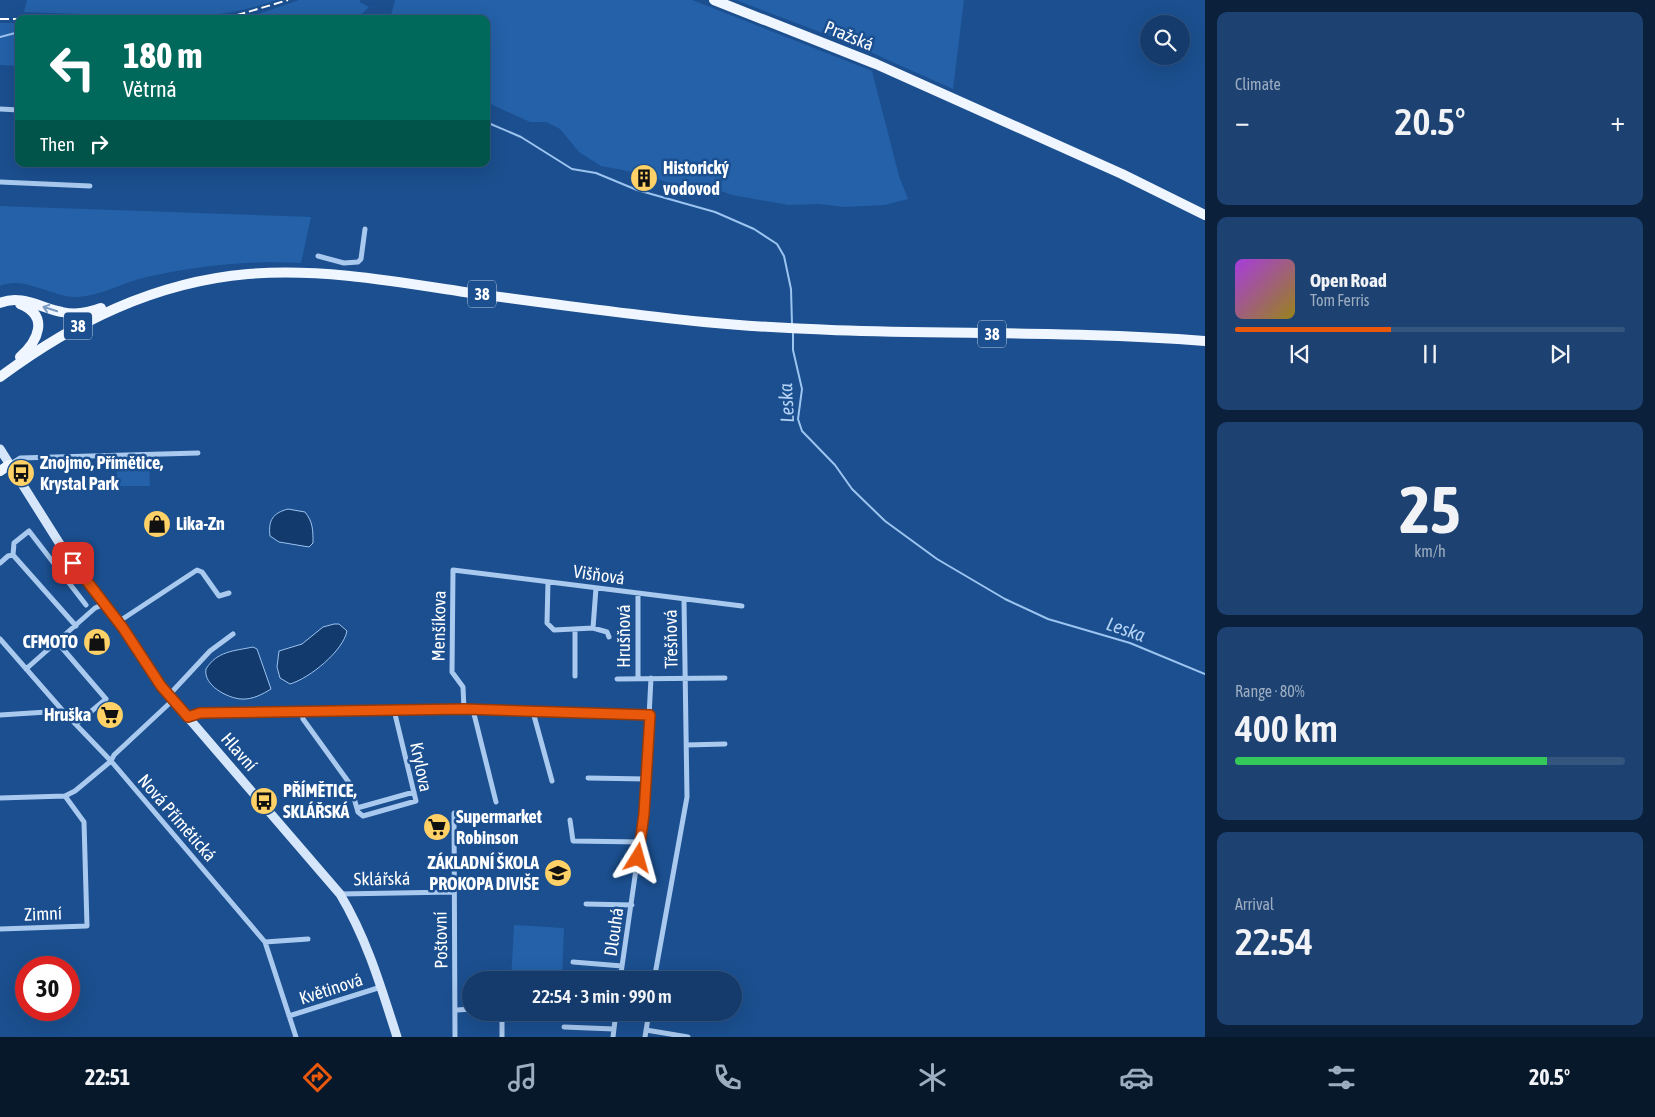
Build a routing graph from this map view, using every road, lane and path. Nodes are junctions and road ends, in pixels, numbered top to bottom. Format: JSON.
{"nodes":[{"id":1,"x":714,"y":0,"type":"edge"},
{"id":2,"x":0,"y":109,"type":"edge"},
{"id":3,"x":15,"y":110,"type":"edge"},
{"id":4,"x":0,"y":182,"type":"edge"},
{"id":5,"x":90,"y":186,"type":"dead end"},
{"id":6,"x":1205,"y":215,"type":"edge"},
{"id":7,"x":365,"y":229,"type":"dead end"},
{"id":8,"x":318,"y":256,"type":"dead end"},
{"id":9,"x":164,"y":290,"type":"junction"},
{"id":10,"x":0,"y":303,"type":"edge"},
{"id":11,"x":0,"y":308,"type":"edge"},
{"id":12,"x":1205,"y":341,"type":"edge"},
{"id":13,"x":0,"y":371,"type":"edge"},
{"id":14,"x":0,"y":377,"type":"edge"},
{"id":15,"x":0,"y":449,"type":"edge"},
{"id":16,"x":198,"y":453,"type":"dead end"},
{"id":17,"x":9,"y":465,"type":"junction"},
{"id":18,"x":0,"y":471,"type":"edge"},
{"id":19,"x":13,"y":555,"type":"junction"},
{"id":20,"x":0,"y":563,"type":"edge"},
{"id":21,"x":453,"y":570,"type":"joint"},
{"id":22,"x":548,"y":582,"type":"junction"},
{"id":23,"x":596,"y":588,"type":"junction"},
{"id":24,"x":229,"y":594,"type":"dead end"},
{"id":25,"x":638,"y":594,"type":"junction"},
{"id":26,"x":684,"y":600,"type":"junction"},
{"id":27,"x":104,"y":604,"type":"junction"},
{"id":28,"x":86,"y":605,"type":"dead end"},
{"id":29,"x":742,"y":606,"type":"dead end"},
{"id":30,"x":118,"y":622,"type":"junction"},
{"id":31,"x":76,"y":626,"type":"junction"},
{"id":32,"x":593,"y":628,"type":"junction"},
{"id":33,"x":575,"y":631,"type":"junction"},
{"id":34,"x":232,"y":634,"type":"dead end"},
{"id":35,"x":609,"y":637,"type":"dead end"},
{"id":36,"x":0,"y":638,"type":"edge"},
{"id":37,"x":57,"y":642,"type":"junction"},
{"id":38,"x":26,"y":669,"type":"junction"},
{"id":39,"x":575,"y":676,"type":"dead end"},
{"id":40,"x":651,"y":678,"type":"junction"},
{"id":41,"x":686,"y":678,"type":"junction"},
{"id":42,"x":725,"y":678,"type":"dead end"},
{"id":43,"x":617,"y":679,"type":"dead end"},
{"id":44,"x":638,"y":679,"type":"junction"},
{"id":45,"x":171,"y":697,"type":"junction"},
{"id":46,"x":464,"y":709,"type":"junction"},
{"id":47,"x":302,"y":710,"type":"junction"},
{"id":48,"x":394,"y":710,"type":"junction"},
{"id":49,"x":472,"y":710,"type":"junction"},
{"id":50,"x":63,"y":711,"type":"junction"},
{"id":51,"x":534,"y":712,"type":"junction"},
{"id":52,"x":0,"y":714,"type":"edge"},
{"id":53,"x":650,"y":715,"type":"junction"},
{"id":54,"x":188,"y":717,"type":"junction"},
{"id":55,"x":76,"y":724,"type":"junction"},
{"id":56,"x":725,"y":744,"type":"dead end"},
{"id":57,"x":686,"y":745,"type":"junction"},
{"id":58,"x":111,"y":761,"type":"junction"},
{"id":59,"x":588,"y":778,"type":"dead end"},
{"id":60,"x":646,"y":779,"type":"junction"},
{"id":61,"x":552,"y":781,"type":"dead end"},
{"id":62,"x":414,"y":792,"type":"junction"},
{"id":63,"x":65,"y":796,"type":"junction"},
{"id":64,"x":0,"y":798,"type":"edge"},
{"id":65,"x":496,"y":802,"type":"dead end"},
{"id":66,"x":357,"y":808,"type":"junction"},
{"id":67,"x":454,"y":813,"type":"dead end"},
{"id":68,"x":570,"y":820,"type":"dead end"},
{"id":69,"x":640,"y":842,"type":"junction"},
{"id":70,"x":454,"y":892,"type":"junction"},
{"id":71,"x":340,"y":894,"type":"junction"},
{"id":72,"x":586,"y":904,"type":"dead end"},
{"id":73,"x":632,"y":905,"type":"junction"},
{"id":74,"x":0,"y":929,"type":"edge"},
{"id":75,"x":308,"y":939,"type":"dead end"},
{"id":76,"x":265,"y":942,"type":"junction"},
{"id":77,"x":573,"y":962,"type":"dead end"},
{"id":78,"x":622,"y":966,"type":"junction"},
{"id":79,"x":621,"y":971,"type":"edge"},
{"id":80,"x":655,"y":971,"type":"edge"},
{"id":81,"x":381,"y":987,"type":"junction"},
{"id":82,"x":457,"y":1010,"type":"junction"},
{"id":83,"x":462,"y":1010,"type":"edge"},
{"id":84,"x":289,"y":1016,"type":"junction"},
{"id":85,"x":502,"y":1021,"type":"edge"},
{"id":86,"x":615,"y":1021,"type":"edge"},
{"id":87,"x":648,"y":1021,"type":"edge"},
{"id":88,"x":564,"y":1027,"type":"dead end"},
{"id":89,"x":614,"y":1028,"type":"junction"},
{"id":90,"x":646,"y":1030,"type":"junction"},
{"id":91,"x":296,"y":1037,"type":"edge"},
{"id":92,"x":397,"y":1037,"type":"edge"},
{"id":93,"x":455,"y":1037,"type":"edge"},
{"id":94,"x":502,"y":1037,"type":"edge"},
{"id":95,"x":613,"y":1037,"type":"edge"},
{"id":96,"x":644,"y":1037,"type":"edge"},
{"id":97,"x":688,"y":1037,"type":"edge"}],
"edges":[{"from":1,"to":6,"type":"main road","name":"Pražská"},
{"from":2,"to":3,"type":"street"},
{"from":4,"to":5,"type":"street"},
{"from":7,"to":8,"type":"street"},
{"from":9,"to":10,"type":"main road","one_way":true},
{"from":9,"to":12,"type":"main road","number":"38"},
{"from":9,"to":14,"type":"main road","number":"38"},
{"from":11,"to":13,"type":"main road"},
{"from":15,"to":17,"type":"main road","name":"Hlavní"},
{"from":16,"to":17,"type":"street"},
{"from":17,"to":18,"type":"main road"},
{"from":17,"to":27,"type":"main road","name":"Hlavní"},
{"from":19,"to":20,"type":"street"},
{"from":19,"to":28,"type":"street"},
{"from":19,"to":31,"type":"street"},
{"from":21,"to":22,"type":"street","name":"Višňová"},
{"from":21,"to":46,"type":"street","name":"Menšíkova"},
{"from":22,"to":23,"type":"street","name":"Višňová"},
{"from":22,"to":33,"type":"street"},
{"from":23,"to":25,"type":"street","name":"Višňová"},
{"from":23,"to":32,"type":"street"},
{"from":24,"to":30,"type":"street"},
{"from":25,"to":26,"type":"street","name":"Višňová"},
{"from":25,"to":44,"type":"street","name":"Hrušňová"},
{"from":26,"to":29,"type":"street","name":"Višňová"},
{"from":26,"to":41,"type":"street","name":"Třešňová"},
{"from":27,"to":30,"type":"main road","name":"Hlavní"},
{"from":27,"to":31,"type":"street"},
{"from":30,"to":45,"type":"main road","name":"Hlavní"},
{"from":31,"to":37,"type":"street"},
{"from":32,"to":33,"type":"street"},
{"from":32,"to":35,"type":"street"},
{"from":33,"to":39,"type":"street"},
{"from":34,"to":45,"type":"street"},
{"from":36,"to":38,"type":"street","name":"Nová Přímětická"},
{"from":37,"to":38,"type":"street"},
{"from":37,"to":55,"type":"street"},
{"from":38,"to":50,"type":"street","name":"Nová Přímětická"},
{"from":40,"to":41,"type":"street","name":"Hrušňová"},
{"from":40,"to":44,"type":"street","name":"Hrušňová"},
{"from":40,"to":53,"type":"street","name":"Dlouhá"},
{"from":41,"to":42,"type":"street","name":"Třešňová"},
{"from":41,"to":57,"type":"street","name":"Třešňová"},
{"from":43,"to":44,"type":"street","name":"Hrušňová"},
{"from":45,"to":54,"type":"main road","name":"Hlavní"},
{"from":45,"to":58,"type":"street"},
{"from":46,"to":48,"type":"street"},
{"from":46,"to":49,"type":"street"},
{"from":47,"to":48,"type":"street"},
{"from":47,"to":54,"type":"street"},
{"from":47,"to":66,"type":"street"},
{"from":48,"to":62,"type":"street","name":"Krylova"},
{"from":49,"to":51,"type":"street"},
{"from":49,"to":65,"type":"street"},
{"from":50,"to":52,"type":"street"},
{"from":50,"to":55,"type":"street","name":"Nová Přímětická"},
{"from":51,"to":53,"type":"street"},
{"from":51,"to":61,"type":"street"},
{"from":53,"to":60,"type":"street","name":"Dlouhá"},
{"from":54,"to":71,"type":"main road","name":"Hlavní"},
{"from":55,"to":58,"type":"street","name":"Nová Přímětická"},
{"from":56,"to":57,"type":"street"},
{"from":57,"to":80,"type":"street","name":"Třešňová"},
{"from":58,"to":63,"type":"street"},
{"from":58,"to":76,"type":"street","name":"Nová Přímětická"},
{"from":59,"to":60,"type":"street"},
{"from":60,"to":69,"type":"street","name":"Dlouhá"},
{"from":62,"to":66,"type":"street"},
{"from":62,"to":66,"type":"street","name":"Krylova"},
{"from":63,"to":64,"type":"street"},
{"from":63,"to":74,"type":"street","name":"Zimní"},
{"from":67,"to":70,"type":"street","name":"Poštovní"},
{"from":68,"to":69,"type":"street"},
{"from":69,"to":73,"type":"street","name":"Dlouhá"},
{"from":70,"to":71,"type":"street","name":"Sklářská"},
{"from":70,"to":82,"type":"street","name":"Poštovní"},
{"from":71,"to":81,"type":"main road","name":"Hlavní"},
{"from":72,"to":73,"type":"street"},
{"from":73,"to":78,"type":"street","name":"Dlouhá"},
{"from":75,"to":76,"type":"street"},
{"from":76,"to":84,"type":"street","name":"Nová Přímětická"},
{"from":77,"to":78,"type":"street"},
{"from":78,"to":79,"type":"street","name":"Dlouhá"},
{"from":81,"to":84,"type":"street","name":"Květinová"},
{"from":81,"to":92,"type":"main road","name":"Hlavní"},
{"from":82,"to":83,"type":"street"},
{"from":82,"to":93,"type":"street","name":"Poštovní"},
{"from":84,"to":91,"type":"street","name":"Nová Přímětická"},
{"from":85,"to":94,"type":"street"},
{"from":86,"to":89,"type":"street"},
{"from":87,"to":90,"type":"street"},
{"from":88,"to":89,"type":"street"},
{"from":89,"to":95,"type":"street"},
{"from":90,"to":96,"type":"street"},
{"from":90,"to":97,"type":"street"}]}
